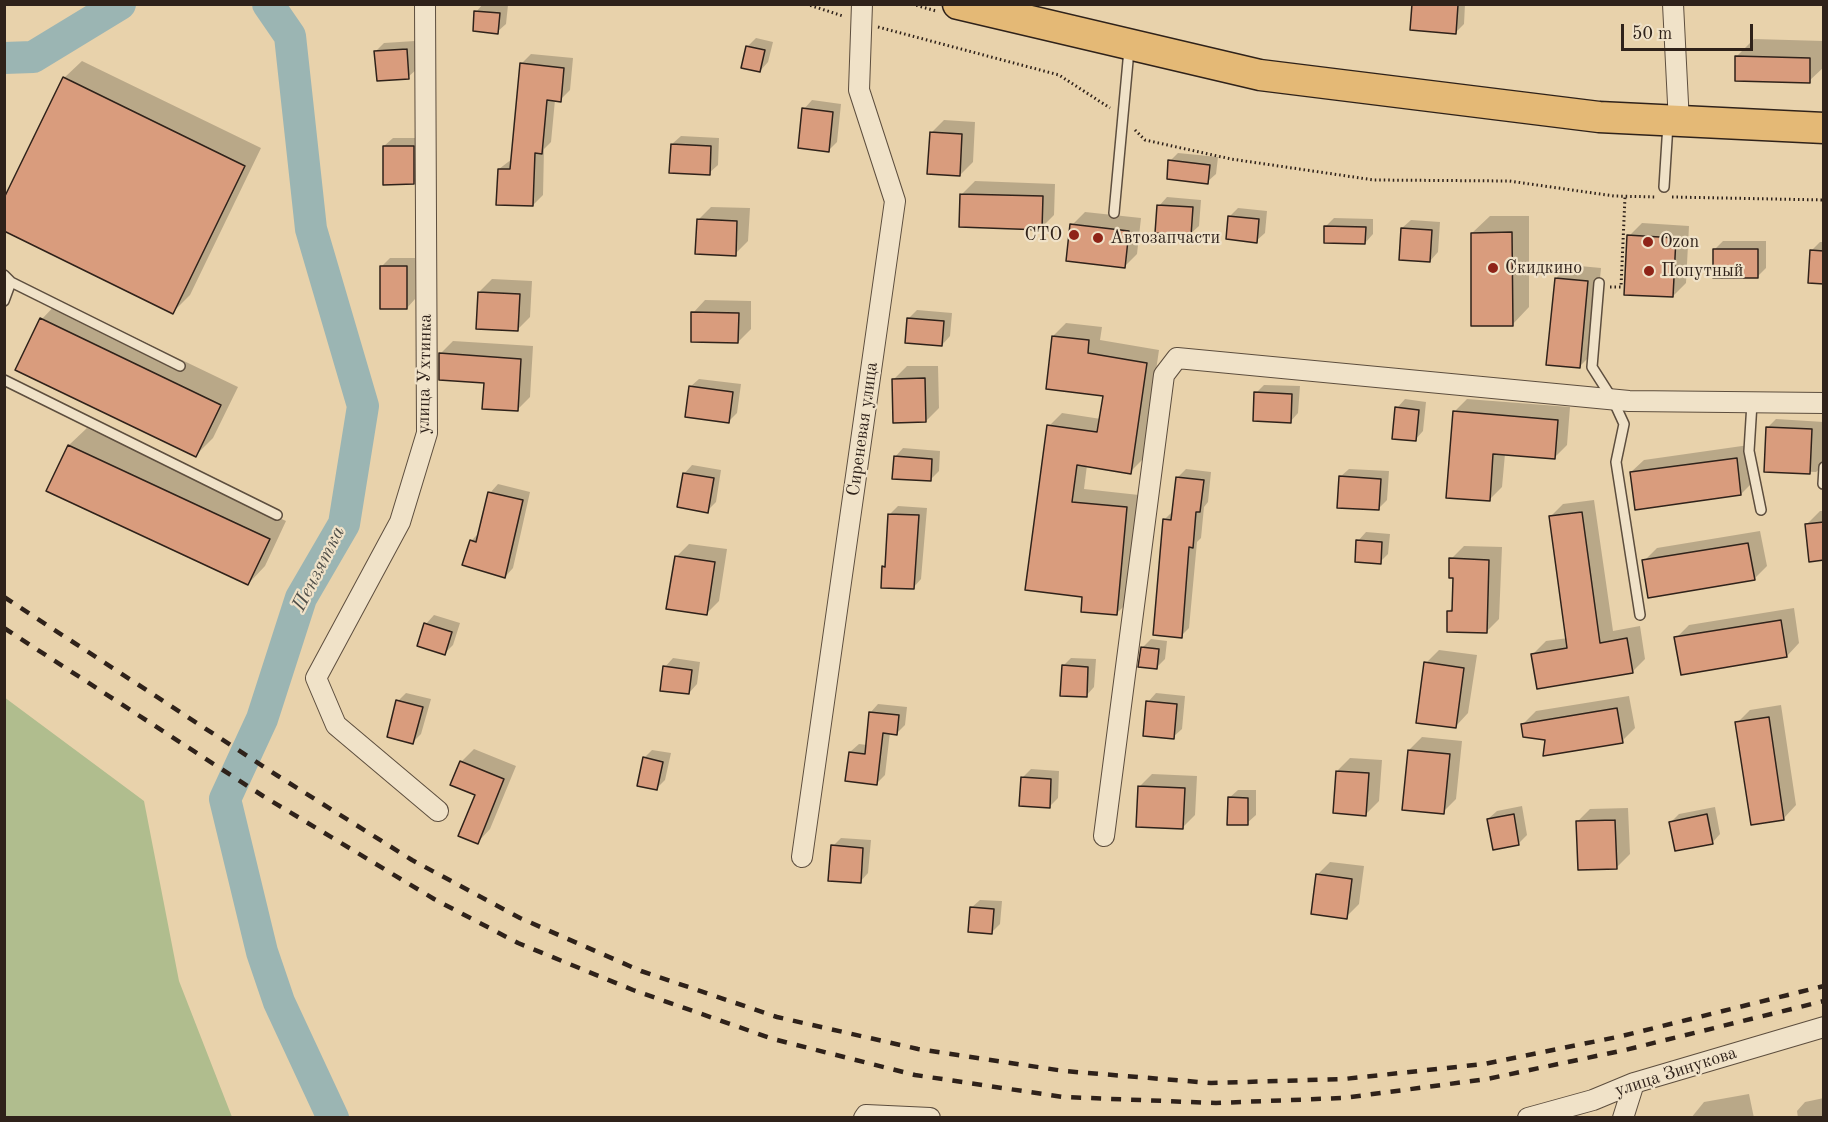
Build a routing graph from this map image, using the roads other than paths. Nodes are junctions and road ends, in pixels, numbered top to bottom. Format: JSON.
{"nodes":[{"id":1,"x":425,"y":4,"type":"edge"},
{"id":2,"x":958,"y":4,"type":"edge"},
{"id":3,"x":1673,"y":4,"type":"edge"},
{"id":4,"x":861,"y":13,"type":"edge"},
{"id":5,"x":1130,"y":44,"type":"junction"},
{"id":6,"x":1673,"y":122,"type":"junction"},
{"id":7,"x":1824,"y":128,"type":"edge"},
{"id":8,"x":1661,"y":192,"type":"road end"},
{"id":9,"x":1114,"y":213,"type":"dead end"},
{"id":10,"x":8,"y":279,"type":"edge"},
{"id":11,"x":1599,"y":284,"type":"road end"},
{"id":12,"x":4,"y":301,"type":"edge"},
{"id":13,"x":180,"y":366,"type":"dead end"},
{"id":14,"x":4,"y":380,"type":"edge"},
{"id":15,"x":1613,"y":400,"type":"junction"},
{"id":16,"x":1752,"y":403,"type":"junction"},
{"id":17,"x":1824,"y":404,"type":"edge"},
{"id":18,"x":1824,"y":467,"type":"edge"},
{"id":19,"x":1823,"y":484,"type":"edge"},
{"id":20,"x":1761,"y":510,"type":"dead end"},
{"id":21,"x":277,"y":515,"type":"dead end"},
{"id":22,"x":1640,"y":615,"type":"dead end"},
{"id":23,"x":438,"y":811,"type":"dead end"},
{"id":24,"x":1104,"y":836,"type":"dead end"},
{"id":25,"x":802,"y":857,"type":"dead end"},
{"id":26,"x":1824,"y":1027,"type":"edge"},
{"id":27,"x":1634,"y":1083,"type":"junction"},
{"id":28,"x":864,"y":1118,"type":"edge"},
{"id":29,"x":930,"y":1118,"type":"edge"},
{"id":30,"x":1528,"y":1118,"type":"edge"},
{"id":31,"x":1623,"y":1118,"type":"edge"}],
"edges":[{"from":1,"to":23,"type":"street","name":"улица Ухтинка"},
{"from":2,"to":5,"type":"main road"},
{"from":3,"to":6,"type":"street"},
{"from":4,"to":25,"type":"street","name":"Сиреневая улица"},
{"from":5,"to":6,"type":"main road"},
{"from":5,"to":9,"type":"lane"},
{"from":6,"to":7,"type":"main road"},
{"from":6,"to":8,"type":"lane"},
{"from":10,"to":12,"type":"lane"},
{"from":10,"to":13,"type":"lane"},
{"from":11,"to":15,"type":"lane"},
{"from":14,"to":21,"type":"lane"},
{"from":15,"to":16,"type":"street"},
{"from":15,"to":22,"type":"lane"},
{"from":15,"to":24,"type":"street"},
{"from":16,"to":17,"type":"street"},
{"from":16,"to":20,"type":"lane"},
{"from":18,"to":19,"type":"lane"},
{"from":26,"to":27,"type":"street","name":"улица Зинукова"},
{"from":27,"to":30,"type":"street","name":"улица Зинукова"},
{"from":27,"to":31,"type":"street"},
{"from":28,"to":29,"type":"street"}]}
